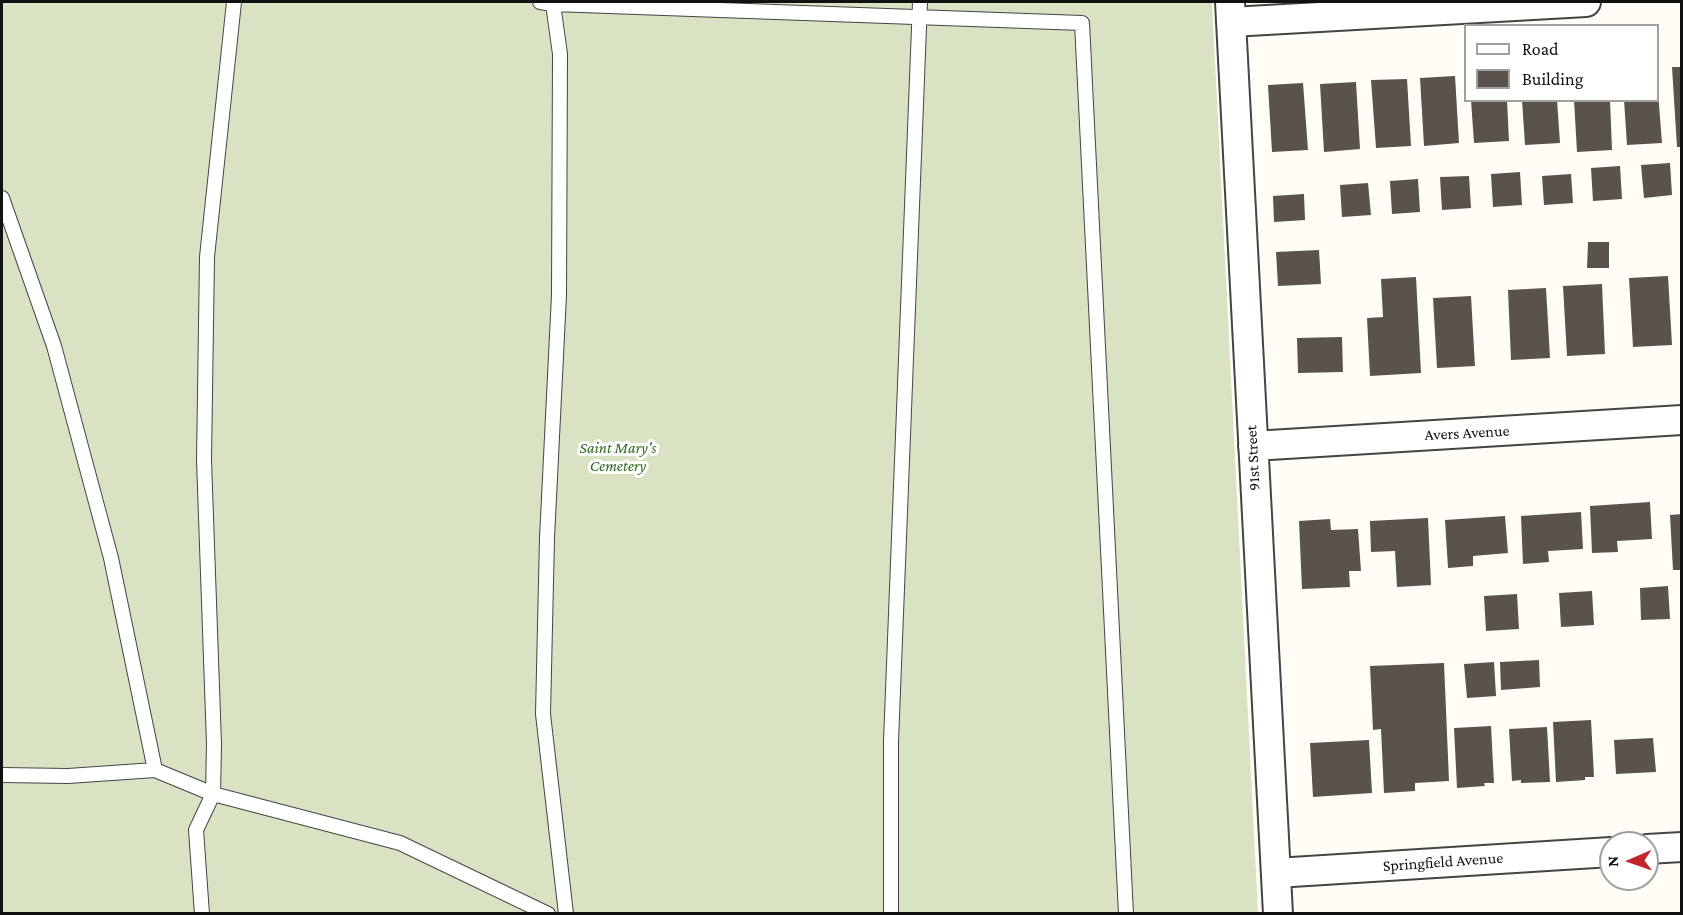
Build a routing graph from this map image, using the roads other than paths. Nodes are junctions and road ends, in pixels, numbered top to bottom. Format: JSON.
{"nodes":[{"id":1,"x":234,"y":2,"type":"edge"},
{"id":2,"x":921,"y":2,"type":"edge"},
{"id":3,"x":1586,"y":2,"type":"edge"},
{"id":4,"x":546,"y":3,"type":"edge"},
{"id":5,"x":596,"y":3,"type":"edge"},
{"id":6,"x":1231,"y":12,"type":"edge"},
{"id":7,"x":921,"y":17,"type":"junction"},
{"id":8,"x":2,"y":198,"type":"edge"},
{"id":9,"x":1682,"y":420,"type":"edge"},
{"id":10,"x":1253,"y":446,"type":"junction"},
{"id":11,"x":155,"y":770,"type":"junction"},
{"id":12,"x":2,"y":775,"type":"edge"},
{"id":13,"x":213,"y":794,"type":"junction"},
{"id":14,"x":1682,"y":847,"type":"edge"},
{"id":15,"x":1659,"y":848,"type":"edge"},
{"id":16,"x":1599,"y":853,"type":"edge"},
{"id":17,"x":1276,"y":873,"type":"junction"},
{"id":18,"x":202,"y":914,"type":"edge"},
{"id":19,"x":548,"y":914,"type":"edge"},
{"id":20,"x":566,"y":914,"type":"edge"},
{"id":21,"x":891,"y":914,"type":"edge"},
{"id":22,"x":1126,"y":914,"type":"edge"},
{"id":23,"x":1278,"y":914,"type":"edge"}],
"edges":[{"from":1,"to":13,"type":"lane"},
{"from":2,"to":7,"type":"lane"},
{"from":3,"to":6,"type":"street"},
{"from":4,"to":5,"type":"lane"},
{"from":4,"to":20,"type":"lane"},
{"from":5,"to":7,"type":"lane"},
{"from":6,"to":10,"type":"street","name":"91st Street"},
{"from":7,"to":21,"type":"lane"},
{"from":7,"to":22,"type":"lane"},
{"from":8,"to":11,"type":"lane"},
{"from":9,"to":10,"type":"street","name":"Avers Avenue"},
{"from":10,"to":17,"type":"street","name":"91st Street"},
{"from":11,"to":12,"type":"lane"},
{"from":11,"to":13,"type":"lane"},
{"from":13,"to":18,"type":"lane"},
{"from":13,"to":19,"type":"lane"},
{"from":14,"to":15,"type":"street"},
{"from":16,"to":17,"type":"street","name":"Springfield Avenue"},
{"from":17,"to":23,"type":"street","name":"91st Street"}]}
